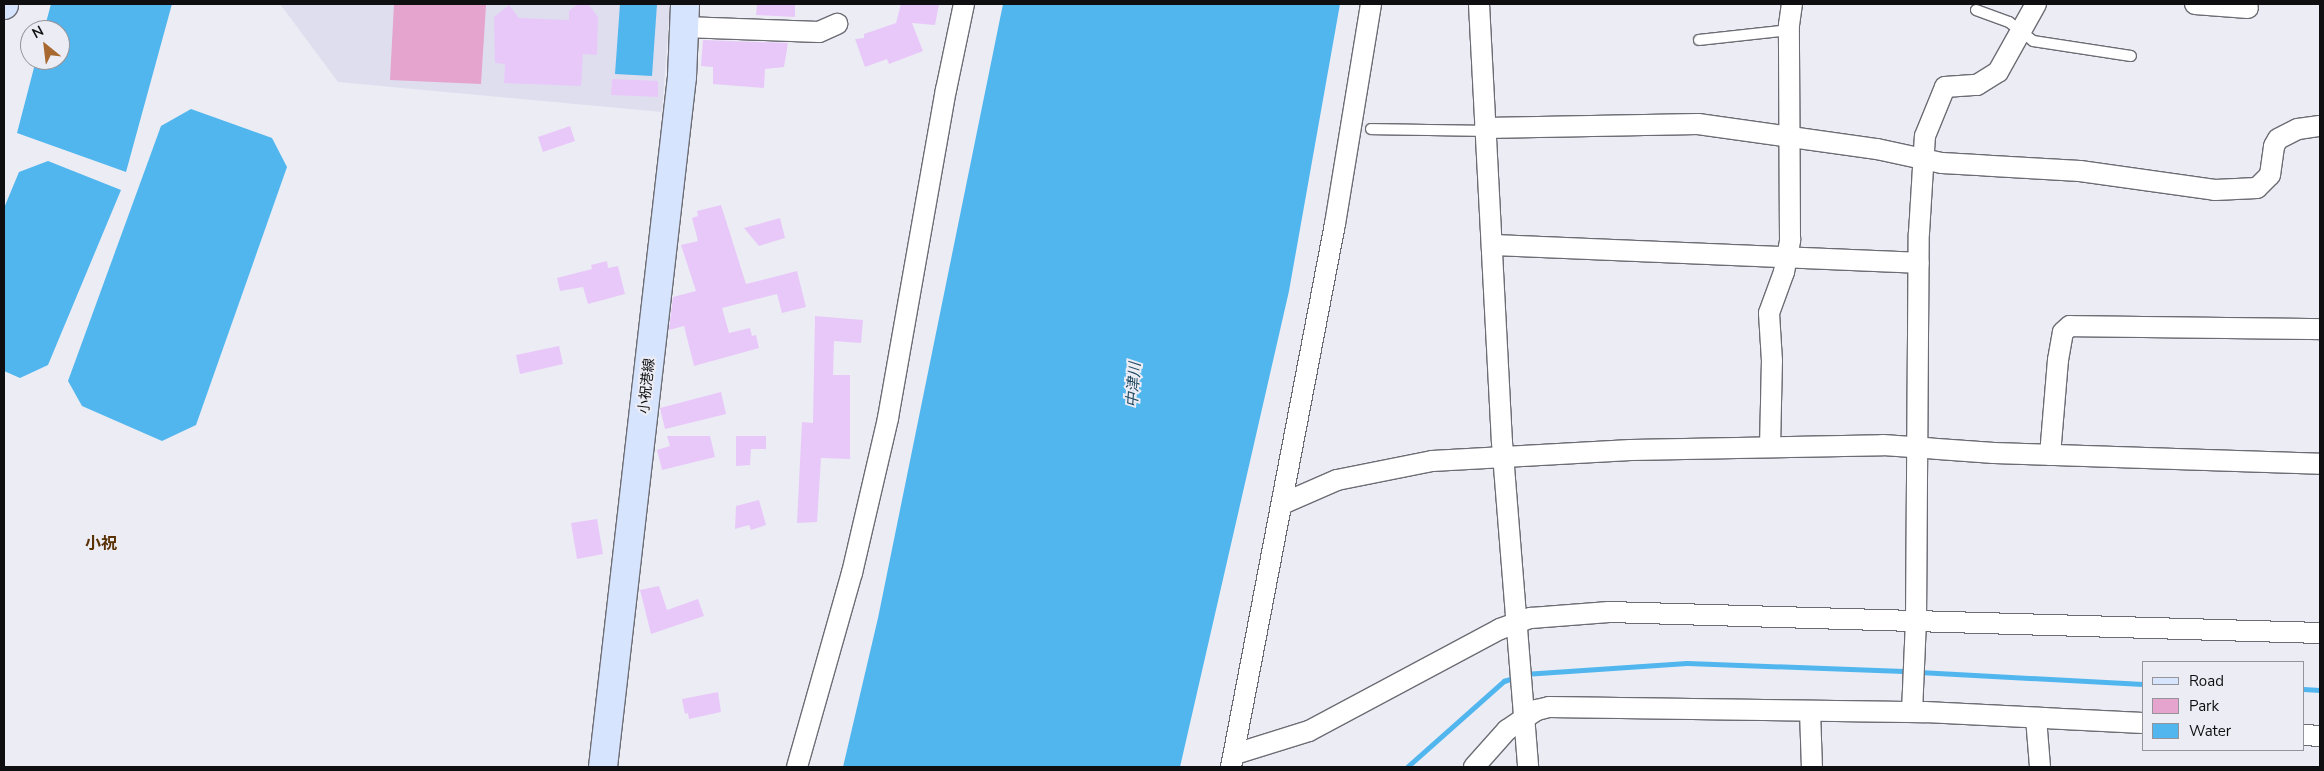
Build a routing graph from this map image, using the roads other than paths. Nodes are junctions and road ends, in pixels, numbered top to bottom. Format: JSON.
{"nodes":[{"id":1,"x":964,"y":4,"type":"edge"},
{"id":2,"x":1371,"y":4,"type":"edge"},
{"id":3,"x":1479,"y":4,"type":"edge"},
{"id":4,"x":1792,"y":4,"type":"edge"},
{"id":5,"x":2036,"y":4,"type":"edge"},
{"id":6,"x":2195,"y":4,"type":"edge"},
{"id":7,"x":2248,"y":8,"type":"dead end"},
{"id":8,"x":1976,"y":10,"type":"dead end"},
{"id":9,"x":685,"y":15,"type":"edge"},
{"id":10,"x":838,"y":24,"type":"dead end"},
{"id":11,"x":1789,"y":30,"type":"junction"},
{"id":12,"x":2021,"y":32,"type":"junction"},
{"id":13,"x":1700,"y":40,"type":"dead end"},
{"id":14,"x":2131,"y":56,"type":"dead end"},
{"id":15,"x":2320,"y":126,"type":"edge"},
{"id":16,"x":1371,"y":129,"type":"dead end"},
{"id":17,"x":1486,"y":130,"type":"junction"},
{"id":18,"x":1788,"y":138,"type":"junction"},
{"id":19,"x":1922,"y":160,"type":"junction"},
{"id":20,"x":1492,"y":245,"type":"junction"},
{"id":21,"x":1787,"y":256,"type":"junction"},
{"id":22,"x":1919,"y":263,"type":"junction"},
{"id":23,"x":2320,"y":329,"type":"edge"},
{"id":24,"x":1770,"y":447,"type":"junction"},
{"id":25,"x":1918,"y":448,"type":"junction"},
{"id":26,"x":2050,"y":455,"type":"junction"},
{"id":27,"x":1503,"y":456,"type":"junction"},
{"id":28,"x":2320,"y":464,"type":"edge"},
{"id":29,"x":1282,"y":504,"type":"junction"},
{"id":30,"x":1518,"y":621,"type":"junction"},
{"id":31,"x":1916,"y":622,"type":"junction"},
{"id":32,"x":2320,"y":634,"type":"edge"},
{"id":33,"x":1810,"y":711,"type":"junction"},
{"id":34,"x":1912,"y":712,"type":"junction"},
{"id":35,"x":1525,"y":717,"type":"junction"},
{"id":36,"x":2036,"y":718,"type":"junction"},
{"id":37,"x":2142,"y":723,"type":"edge"},
{"id":38,"x":2304,"y":735,"type":"edge"},
{"id":39,"x":2320,"y":736,"type":"edge"},
{"id":40,"x":1233,"y":760,"type":"edge"},
{"id":41,"x":603,"y":767,"type":"edge"},
{"id":42,"x":796,"y":767,"type":"edge"},
{"id":43,"x":1474,"y":767,"type":"edge"},
{"id":44,"x":1528,"y":767,"type":"edge"},
{"id":45,"x":1812,"y":767,"type":"edge"},
{"id":46,"x":2040,"y":767,"type":"edge"}],
"edges":[{"from":1,"to":42,"type":"street"},
{"from":2,"to":29,"type":"street"},
{"from":3,"to":17,"type":"street"},
{"from":4,"to":11,"type":"street"},
{"from":5,"to":12,"type":"street"},
{"from":6,"to":7,"type":"street"},
{"from":8,"to":12,"type":"lane"},
{"from":9,"to":10,"type":"street"},
{"from":9,"to":41,"type":"main road","name":"小祝港線"},
{"from":11,"to":13,"type":"lane"},
{"from":11,"to":18,"type":"street"},
{"from":12,"to":14,"type":"lane"},
{"from":12,"to":19,"type":"street"},
{"from":15,"to":19,"type":"street"},
{"from":16,"to":17,"type":"lane"},
{"from":17,"to":18,"type":"street"},
{"from":17,"to":20,"type":"street"},
{"from":18,"to":19,"type":"street"},
{"from":18,"to":21,"type":"street"},
{"from":19,"to":22,"type":"street"},
{"from":20,"to":21,"type":"street"},
{"from":20,"to":27,"type":"street"},
{"from":21,"to":22,"type":"street"},
{"from":21,"to":24,"type":"street"},
{"from":22,"to":25,"type":"street"},
{"from":23,"to":26,"type":"street"},
{"from":24,"to":25,"type":"street"},
{"from":24,"to":27,"type":"street"},
{"from":25,"to":26,"type":"street"},
{"from":25,"to":31,"type":"street"},
{"from":26,"to":28,"type":"street"},
{"from":27,"to":29,"type":"street"},
{"from":27,"to":30,"type":"street"},
{"from":29,"to":40,"type":"street"},
{"from":30,"to":31,"type":"street"},
{"from":30,"to":35,"type":"street"},
{"from":30,"to":40,"type":"street"},
{"from":31,"to":32,"type":"street"},
{"from":31,"to":34,"type":"street"},
{"from":33,"to":34,"type":"street"},
{"from":33,"to":35,"type":"street"},
{"from":33,"to":45,"type":"street"},
{"from":34,"to":36,"type":"street"},
{"from":35,"to":43,"type":"street"},
{"from":35,"to":44,"type":"street"},
{"from":36,"to":37,"type":"street"},
{"from":36,"to":46,"type":"street"},
{"from":38,"to":39,"type":"street"}]}
